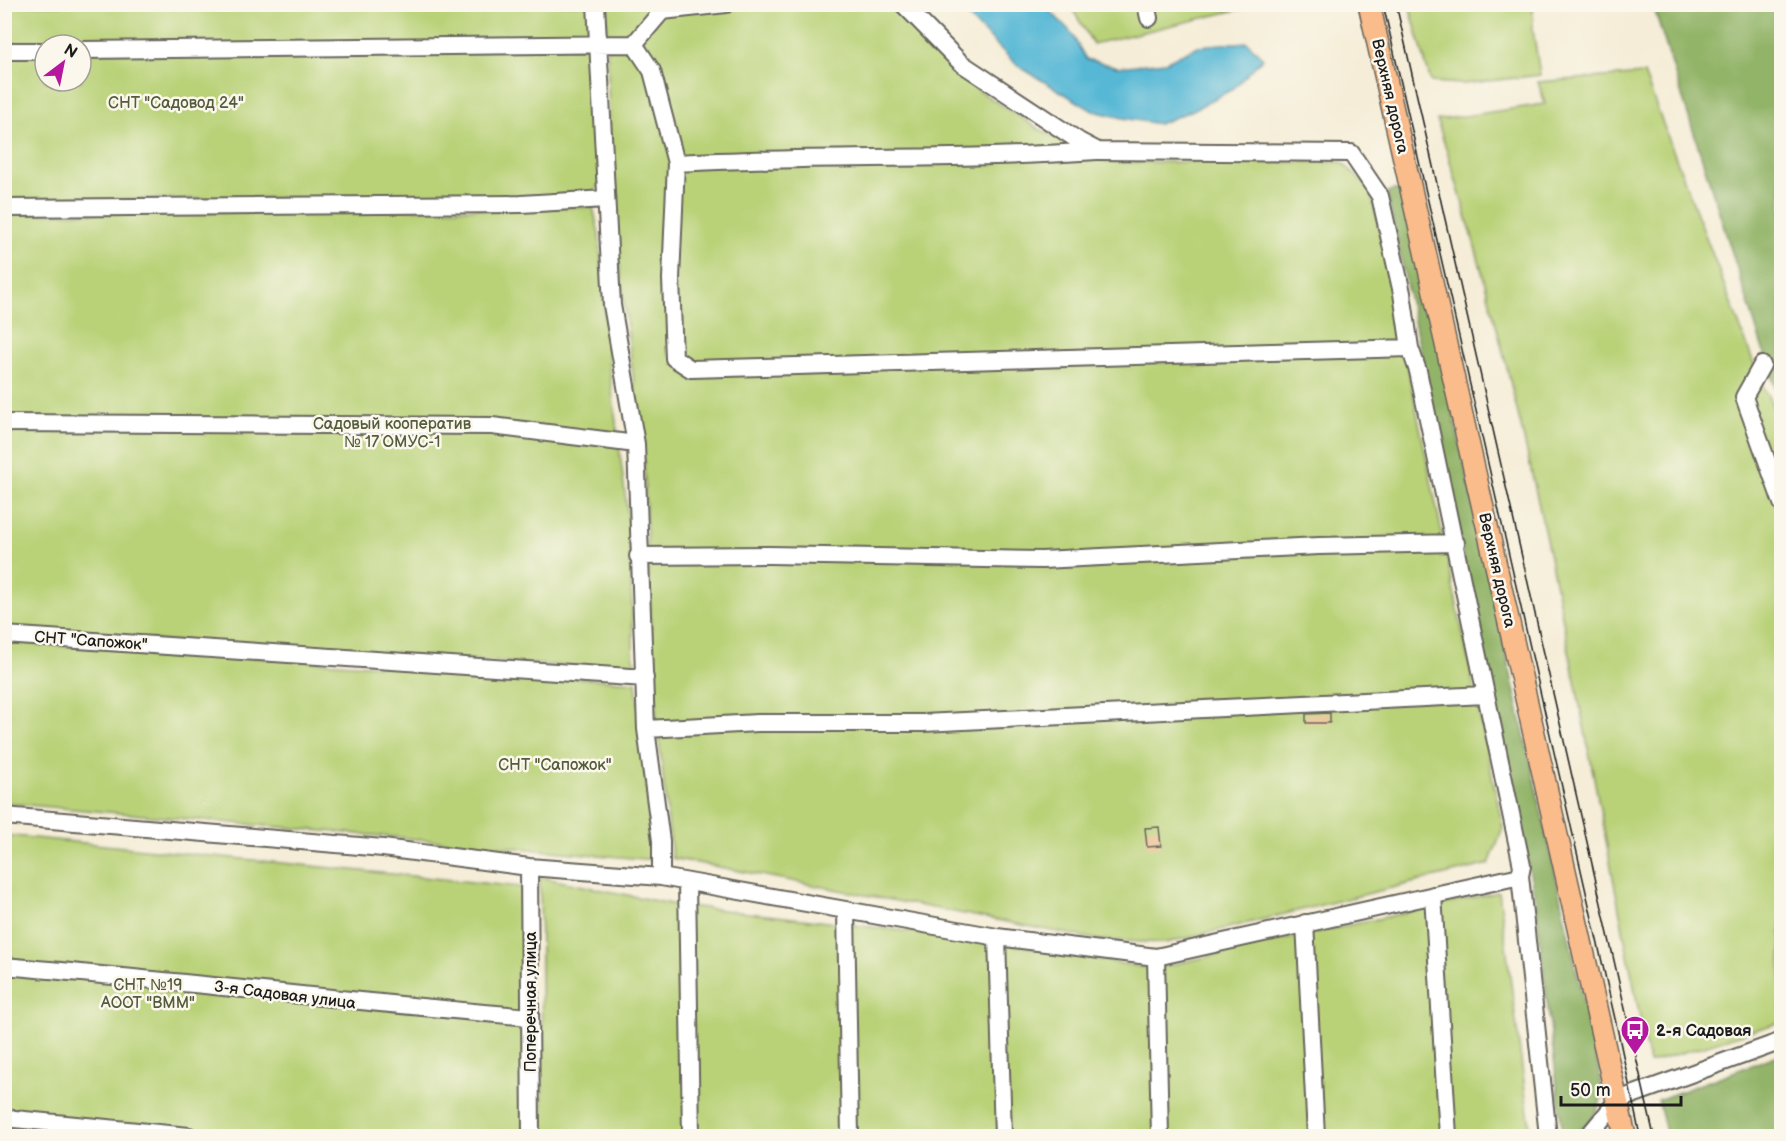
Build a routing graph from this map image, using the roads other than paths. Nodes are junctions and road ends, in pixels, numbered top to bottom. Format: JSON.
{"nodes":[{"id":1,"x":596,"y":4,"type":"edge"},
{"id":2,"x":726,"y":4,"type":"edge"},
{"id":3,"x":903,"y":4,"type":"edge"},
{"id":4,"x":1370,"y":4,"type":"edge"},
{"id":5,"x":634,"y":44,"type":"junction"},
{"id":6,"x":597,"y":46,"type":"junction"},
{"id":7,"x":93,"y":50,"type":"edge"},
{"id":8,"x":4,"y":51,"type":"edge"},
{"id":9,"x":33,"y":51,"type":"edge"},
{"id":10,"x":1098,"y":151,"type":"junction"},
{"id":11,"x":676,"y":163,"type":"junction"},
{"id":12,"x":606,"y":199,"type":"junction"},
{"id":13,"x":4,"y":208,"type":"edge"},
{"id":14,"x":1410,"y":348,"type":"junction"},
{"id":15,"x":1762,"y":365,"type":"dead end"},
{"id":16,"x":4,"y":423,"type":"edge"},
{"id":17,"x":636,"y":444,"type":"junction"},
{"id":18,"x":1782,"y":503,"type":"edge"},
{"id":19,"x":1456,"y":543,"type":"junction"},
{"id":20,"x":638,"y":556,"type":"junction"},
{"id":21,"x":4,"y":635,"type":"edge"},
{"id":22,"x":645,"y":678,"type":"junction"},
{"id":23,"x":1485,"y":694,"type":"junction"},
{"id":24,"x":646,"y":729,"type":"junction"},
{"id":25,"x":4,"y":816,"type":"edge"},
{"id":26,"x":529,"y":867,"type":"junction"},
{"id":27,"x":1520,"y":876,"type":"junction"},
{"id":28,"x":662,"y":877,"type":"junction"},
{"id":29,"x":687,"y":882,"type":"junction"},
{"id":30,"x":1433,"y":895,"type":"junction"},
{"id":31,"x":846,"y":910,"type":"junction"},
{"id":32,"x":1305,"y":923,"type":"junction"},
{"id":33,"x":997,"y":937,"type":"junction"},
{"id":34,"x":1156,"y":957,"type":"junction"},
{"id":35,"x":4,"y":966,"type":"edge"},
{"id":36,"x":530,"y":1017,"type":"junction"},
{"id":37,"x":1782,"y":1041,"type":"edge"},
{"id":38,"x":1618,"y":1100,"type":"junction"},
{"id":39,"x":4,"y":1118,"type":"edge"},
{"id":40,"x":189,"y":1137,"type":"edge"},
{"id":41,"x":531,"y":1137,"type":"edge"},
{"id":42,"x":691,"y":1137,"type":"edge"},
{"id":43,"x":850,"y":1137,"type":"edge"},
{"id":44,"x":1003,"y":1137,"type":"edge"},
{"id":45,"x":1160,"y":1137,"type":"edge"},
{"id":46,"x":1316,"y":1137,"type":"edge"},
{"id":47,"x":1448,"y":1137,"type":"edge"},
{"id":48,"x":1548,"y":1137,"type":"edge"},
{"id":49,"x":1588,"y":1137,"type":"edge"},
{"id":50,"x":1625,"y":1137,"type":"edge"}],
"edges":[{"from":1,"to":6,"type":"street"},
{"from":2,"to":5,"type":"street"},
{"from":3,"to":10,"type":"street"},
{"from":4,"to":38,"type":"main road","name":"Верхняя дорога"},
{"from":5,"to":6,"type":"street"},
{"from":5,"to":11,"type":"street"},
{"from":6,"to":7,"type":"street"},
{"from":6,"to":12,"type":"street"},
{"from":8,"to":9,"type":"street"},
{"from":10,"to":11,"type":"street"},
{"from":10,"to":14,"type":"street"},
{"from":11,"to":14,"type":"street"},
{"from":12,"to":13,"type":"street"},
{"from":12,"to":17,"type":"street"},
{"from":14,"to":19,"type":"street"},
{"from":15,"to":18,"type":"street"},
{"from":16,"to":17,"type":"street"},
{"from":17,"to":20,"type":"street"},
{"from":19,"to":20,"type":"street"},
{"from":19,"to":23,"type":"street"},
{"from":20,"to":22,"type":"street"},
{"from":21,"to":22,"type":"street","name":"СНТ \"Сапожок\""},
{"from":22,"to":24,"type":"street"},
{"from":23,"to":24,"type":"street"},
{"from":23,"to":27,"type":"street"},
{"from":24,"to":28,"type":"street"},
{"from":25,"to":26,"type":"street"},
{"from":26,"to":28,"type":"street"},
{"from":26,"to":36,"type":"street","name":"Поперечная улица"},
{"from":27,"to":30,"type":"street"},
{"from":27,"to":48,"type":"street"},
{"from":28,"to":29,"type":"street"},
{"from":29,"to":31,"type":"street"},
{"from":29,"to":42,"type":"street"},
{"from":30,"to":32,"type":"street"},
{"from":30,"to":47,"type":"street"},
{"from":31,"to":33,"type":"street"},
{"from":31,"to":43,"type":"street"},
{"from":32,"to":34,"type":"street"},
{"from":32,"to":46,"type":"street"},
{"from":33,"to":34,"type":"street"},
{"from":33,"to":44,"type":"street"},
{"from":34,"to":45,"type":"street"},
{"from":35,"to":36,"type":"street","name":"3-я Садовая улица"},
{"from":36,"to":41,"type":"street","name":"Поперечная улица"},
{"from":37,"to":38,"type":"street"},
{"from":38,"to":49,"type":"street"},
{"from":38,"to":50,"type":"main road","name":"Верхняя дорога"},
{"from":39,"to":40,"type":"street"}]}
